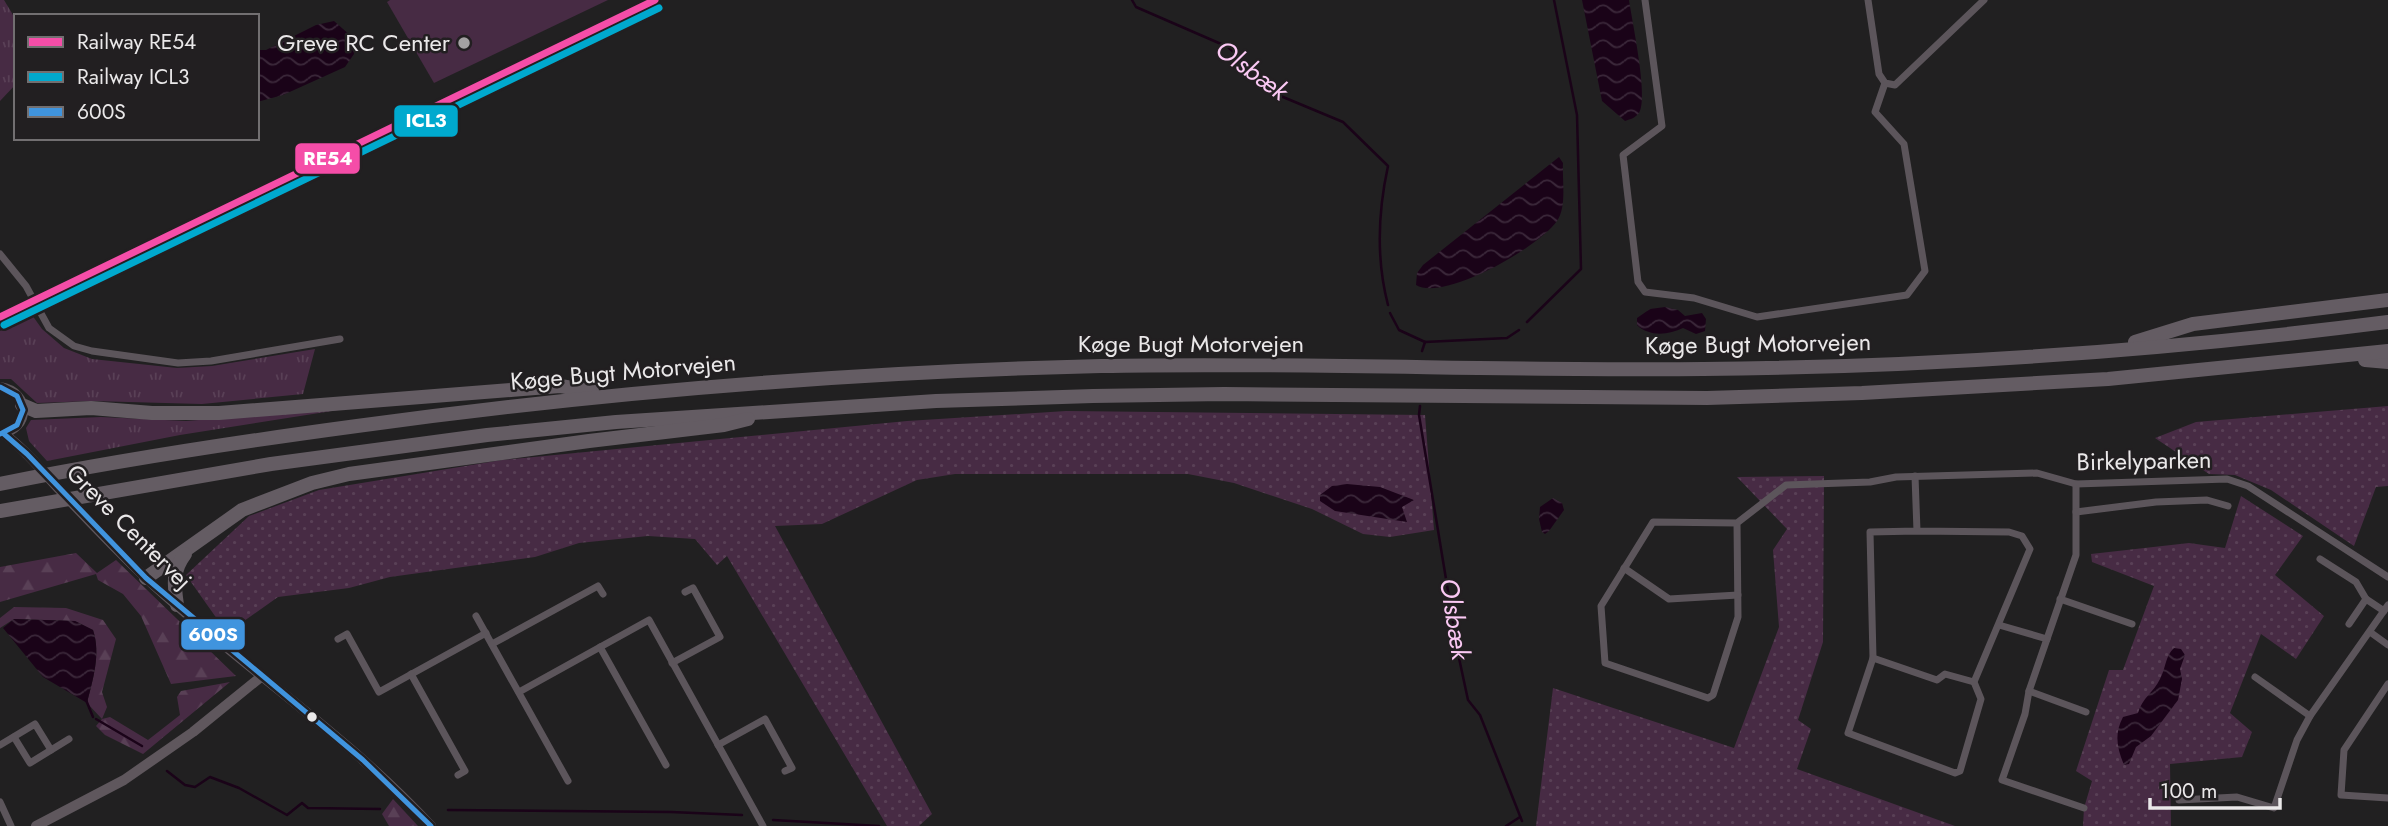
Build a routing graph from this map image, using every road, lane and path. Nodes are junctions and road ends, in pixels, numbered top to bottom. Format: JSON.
{"nodes":[{"id":1,"x":1645,"y":0,"type":"edge"},
{"id":2,"x":1868,"y":0,"type":"edge"},
{"id":3,"x":1984,"y":0,"type":"edge"},
{"id":4,"x":1885,"y":83,"type":"junction"},
{"id":5,"x":0,"y":254,"type":"edge"},
{"id":6,"x":2388,"y":300,"type":"edge"},
{"id":7,"x":2388,"y":322,"type":"edge"},
{"id":8,"x":340,"y":339,"type":"dead end"},
{"id":9,"x":2109,"y":350,"type":"junction"},
{"id":10,"x":2388,"y":351,"type":"edge"},
{"id":11,"x":2335,"y":358,"type":"junction"},
{"id":12,"x":2388,"y":362,"type":"edge"},
{"id":13,"x":0,"y":387,"type":"edge"},
{"id":14,"x":614,"y":394,"type":"junction"},
{"id":15,"x":22,"y":405,"type":"junction"},
{"id":16,"x":776,"y":411,"type":"junction"},
{"id":17,"x":17,"y":426,"type":"junction"},
{"id":18,"x":2,"y":434,"type":"edge"},
{"id":19,"x":22,"y":447,"type":"junction"},
{"id":20,"x":1915,"y":476,"type":"junction"},
{"id":21,"x":0,"y":484,"type":"edge"},
{"id":22,"x":2076,"y":484,"type":"junction"},
{"id":23,"x":2228,"y":506,"type":"dead end"},
{"id":24,"x":0,"y":511,"type":"edge"},
{"id":25,"x":2076,"y":512,"type":"junction"},
{"id":26,"x":1737,"y":523,"type":"junction"},
{"id":27,"x":1917,"y":531,"type":"junction"},
{"id":28,"x":190,"y":547,"type":"junction"},
{"id":29,"x":2320,"y":559,"type":"dead end"},
{"id":30,"x":1624,"y":568,"type":"junction"},
{"id":31,"x":2388,"y":577,"type":"edge"},
{"id":32,"x":146,"y":578,"type":"junction"},
{"id":33,"x":685,"y":592,"type":"dead end"},
{"id":34,"x":603,"y":594,"type":"dead end"},
{"id":35,"x":1738,"y":595,"type":"junction"},
{"id":36,"x":2060,"y":599,"type":"junction"},
{"id":37,"x":2366,"y":599,"type":"junction"},
{"id":38,"x":177,"y":606,"type":"junction"},
{"id":39,"x":2386,"y":608,"type":"edge"},
{"id":40,"x":477,"y":616,"type":"dead end"},
{"id":41,"x":2132,"y":624,"type":"dead end"},
{"id":42,"x":2349,"y":624,"type":"dead end"},
{"id":43,"x":1999,"y":625,"type":"junction"},
{"id":44,"x":2370,"y":632,"type":"junction"},
{"id":45,"x":486,"y":633,"type":"junction"},
{"id":46,"x":338,"y":639,"type":"dead end"},
{"id":47,"x":2047,"y":639,"type":"junction"},
{"id":48,"x":492,"y":644,"type":"junction"},
{"id":49,"x":2388,"y":645,"type":"edge"},
{"id":50,"x":600,"y":647,"type":"junction"},
{"id":51,"x":1873,"y":658,"type":"junction"},
{"id":52,"x":673,"y":663,"type":"junction"},
{"id":53,"x":411,"y":674,"type":"junction"},
{"id":54,"x":262,"y":676,"type":"junction"},
{"id":55,"x":2255,"y":677,"type":"dead end"},
{"id":56,"x":1974,"y":682,"type":"junction"},
{"id":57,"x":2388,"y":684,"type":"edge"},
{"id":58,"x":2029,"y":691,"type":"junction"},
{"id":59,"x":519,"y":692,"type":"junction"},
{"id":60,"x":2086,"y":712,"type":"dead end"},
{"id":61,"x":2310,"y":716,"type":"junction"},
{"id":62,"x":14,"y":737,"type":"junction"},
{"id":63,"x":69,"y":739,"type":"dead end"},
{"id":64,"x":0,"y":745,"type":"edge"},
{"id":65,"x":718,"y":745,"type":"junction"},
{"id":66,"x":51,"y":750,"type":"junction"},
{"id":67,"x":666,"y":765,"type":"dead end"},
{"id":68,"x":785,"y":771,"type":"dead end"},
{"id":69,"x":458,"y":775,"type":"dead end"},
{"id":70,"x":568,"y":781,"type":"dead end"},
{"id":71,"x":2388,"y":798,"type":"edge"},
{"id":72,"x":2179,"y":800,"type":"dead end"},
{"id":73,"x":0,"y":802,"type":"edge"},
{"id":74,"x":2084,"y":808,"type":"dead end"},
{"id":75,"x":11,"y":826,"type":"edge"},
{"id":76,"x":36,"y":826,"type":"edge"},
{"id":77,"x":431,"y":826,"type":"edge"},
{"id":78,"x":763,"y":826,"type":"edge"}],
"edges":[{"from":1,"to":4,"type":"street"},
{"from":2,"to":4,"type":"street"},
{"from":3,"to":4,"type":"street"},
{"from":5,"to":8,"type":"street"},
{"from":6,"to":9,"type":"highway"},
{"from":7,"to":9,"type":"highway","name":"Køge Bugt Motorvejen"},
{"from":9,"to":14,"type":"highway","name":"Køge Bugt Motorvejen"},
{"from":10,"to":11,"type":"highway","name":"Køge Bugt Motorvejen"},
{"from":11,"to":12,"type":"highway"},
{"from":11,"to":16,"type":"highway","name":"Køge Bugt Motorvejen"},
{"from":13,"to":15,"type":"street"},
{"from":14,"to":15,"type":"highway"},
{"from":14,"to":21,"type":"highway","name":"Køge Bugt Motorvejen"},
{"from":15,"to":17,"type":"street"},
{"from":16,"to":24,"type":"highway","name":"Køge Bugt Motorvejen"},
{"from":16,"to":28,"type":"highway"},
{"from":17,"to":18,"type":"street"},
{"from":17,"to":19,"type":"street","name":"Greve Centervej"},
{"from":18,"to":19,"type":"street","name":"Greve Centervej"},
{"from":19,"to":32,"type":"street","name":"Greve Centervej"},
{"from":20,"to":22,"type":"street","name":"Birkelyparken"},
{"from":20,"to":26,"type":"street","name":"Birkelyparken"},
{"from":20,"to":27,"type":"street"},
{"from":22,"to":25,"type":"street"},
{"from":22,"to":31,"type":"street","name":"Birkelyparken"},
{"from":23,"to":25,"type":"street"},
{"from":25,"to":36,"type":"street"},
{"from":26,"to":30,"type":"street"},
{"from":26,"to":35,"type":"street"},
{"from":27,"to":43,"type":"street"},
{"from":27,"to":51,"type":"street"},
{"from":28,"to":32,"type":"highway"},
{"from":28,"to":38,"type":"highway"},
{"from":29,"to":37,"type":"street"},
{"from":30,"to":35,"type":"street"},
{"from":30,"to":35,"type":"street"},
{"from":32,"to":38,"type":"street","name":"Greve Centervej"},
{"from":33,"to":52,"type":"street"},
{"from":34,"to":48,"type":"street"},
{"from":36,"to":41,"type":"street"},
{"from":36,"to":47,"type":"street"},
{"from":37,"to":39,"type":"street"},
{"from":37,"to":42,"type":"street"},
{"from":38,"to":54,"type":"street","name":"Greve Centervej"},
{"from":39,"to":44,"type":"street"},
{"from":40,"to":45,"type":"street"},
{"from":43,"to":47,"type":"street"},
{"from":43,"to":56,"type":"street"},
{"from":44,"to":49,"type":"street"},
{"from":44,"to":61,"type":"street"},
{"from":45,"to":48,"type":"street"},
{"from":45,"to":53,"type":"street"},
{"from":46,"to":53,"type":"street"},
{"from":47,"to":58,"type":"street"},
{"from":48,"to":59,"type":"street"},
{"from":50,"to":52,"type":"street"},
{"from":50,"to":59,"type":"street"},
{"from":50,"to":67,"type":"street"},
{"from":51,"to":56,"type":"street"},
{"from":51,"to":56,"type":"street"},
{"from":52,"to":65,"type":"street"},
{"from":53,"to":69,"type":"street"},
{"from":54,"to":76,"type":"street"},
{"from":54,"to":77,"type":"street","name":"Greve Centervej"},
{"from":55,"to":61,"type":"street"},
{"from":57,"to":71,"type":"street"},
{"from":58,"to":60,"type":"street"},
{"from":58,"to":74,"type":"street"},
{"from":59,"to":70,"type":"street"},
{"from":61,"to":72,"type":"street"},
{"from":62,"to":64,"type":"street"},
{"from":62,"to":66,"type":"street"},
{"from":62,"to":66,"type":"street"},
{"from":63,"to":66,"type":"street"},
{"from":65,"to":68,"type":"street"},
{"from":65,"to":78,"type":"street"},
{"from":73,"to":75,"type":"street"}]}
